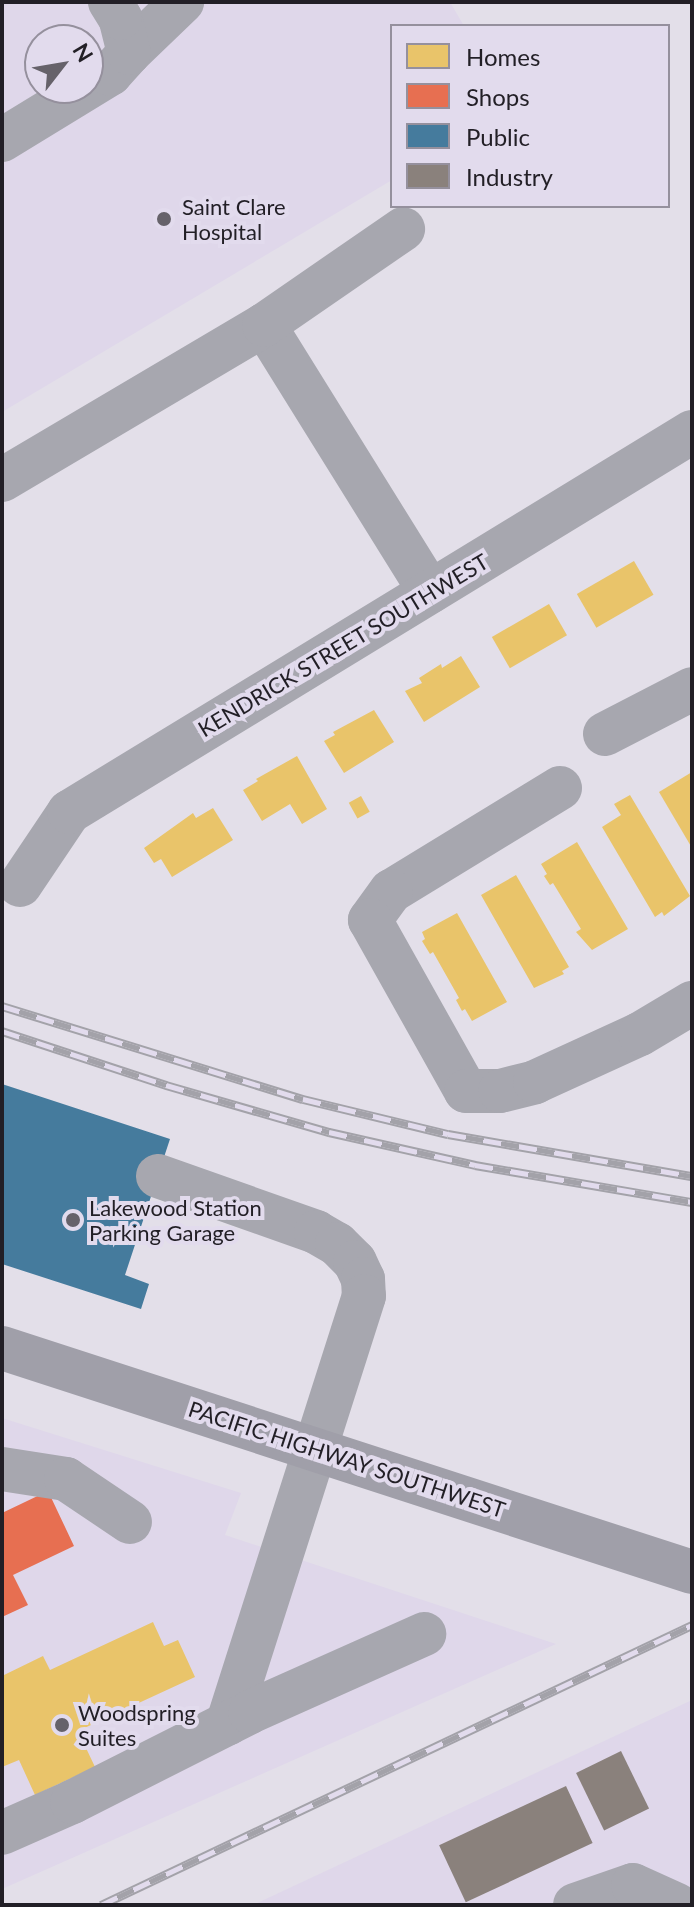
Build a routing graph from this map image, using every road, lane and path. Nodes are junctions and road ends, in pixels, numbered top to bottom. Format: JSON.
{"nodes":[{"id":1,"x":110,"y":2,"type":"edge"},
{"id":2,"x":182,"y":2,"type":"edge"},
{"id":3,"x":129,"y":53,"type":"junction"},
{"id":4,"x":2,"y":140,"type":"edge"},
{"id":5,"x":403,"y":229,"type":"dead end"},
{"id":6,"x":264,"y":325,"type":"junction"},
{"id":7,"x":692,"y":432,"type":"edge"},
{"id":8,"x":2,"y":480,"type":"edge"},
{"id":9,"x":430,"y":592,"type":"junction"},
{"id":10,"x":692,"y":689,"type":"edge"},
{"id":11,"x":605,"y":734,"type":"dead end"},
{"id":12,"x":560,"y":788,"type":"dead end"},
{"id":13,"x":8,"y":878,"type":"edge"},
{"id":14,"x":692,"y":1003,"type":"edge"},
{"id":15,"x":158,"y":1176,"type":"dead end"},
{"id":16,"x":2,"y":1348,"type":"edge"},
{"id":17,"x":314,"y":1447,"type":"junction"},
{"id":18,"x":2,"y":1469,"type":"edge"},
{"id":19,"x":130,"y":1522,"type":"dead end"},
{"id":20,"x":692,"y":1572,"type":"edge"},
{"id":21,"x":424,"y":1634,"type":"dead end"},
{"id":22,"x":227,"y":1724,"type":"junction"},
{"id":23,"x":2,"y":1833,"type":"edge"},
{"id":24,"x":575,"y":1905,"type":"edge"},
{"id":25,"x":677,"y":1905,"type":"edge"}],
"edges":[{"from":1,"to":3,"type":"street"},
{"from":2,"to":3,"type":"street"},
{"from":3,"to":4,"type":"street"},
{"from":5,"to":6,"type":"street"},
{"from":6,"to":8,"type":"street"},
{"from":6,"to":9,"type":"street"},
{"from":7,"to":9,"type":"street","name":"KENDRICK STREET SOUTHWEST"},
{"from":9,"to":13,"type":"street","name":"KENDRICK STREET SOUTHWEST"},
{"from":10,"to":11,"type":"street"},
{"from":12,"to":14,"type":"street"},
{"from":15,"to":17,"type":"street"},
{"from":16,"to":17,"type":"main road","name":"PACIFIC HIGHWAY SOUTHWEST"},
{"from":17,"to":20,"type":"main road","name":"PACIFIC HIGHWAY SOUTHWEST"},
{"from":17,"to":22,"type":"street"},
{"from":18,"to":19,"type":"street"},
{"from":21,"to":22,"type":"street"},
{"from":22,"to":23,"type":"street"},
{"from":24,"to":25,"type":"street"}]}
